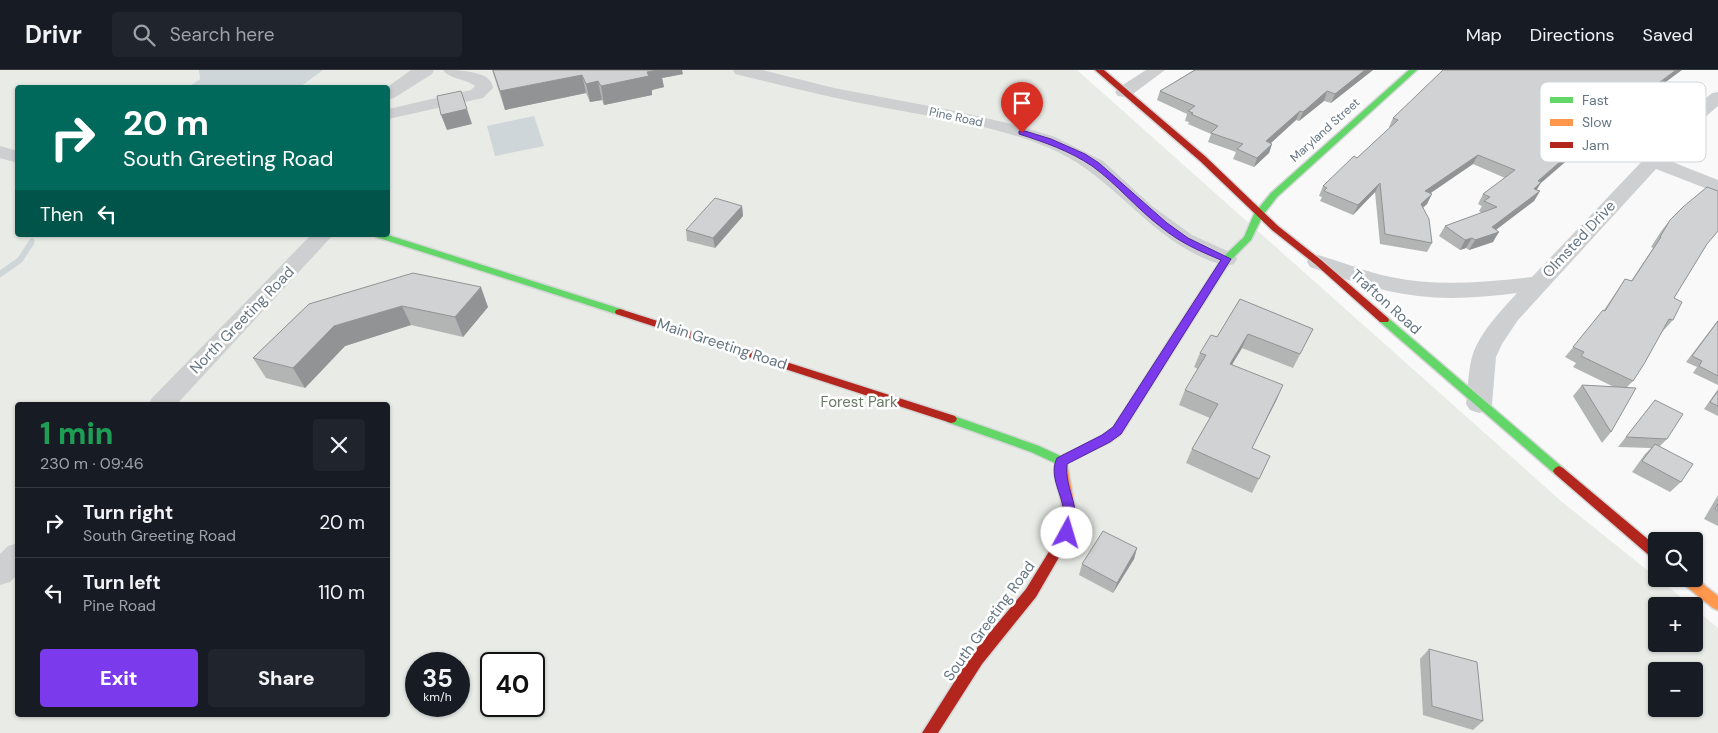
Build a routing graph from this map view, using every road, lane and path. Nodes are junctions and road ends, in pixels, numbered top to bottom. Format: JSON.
{"nodes":[{"id":1,"x":426,"y":70,"type":"edge"},
{"id":2,"x":452,"y":70,"type":"edge"},
{"id":3,"x":740,"y":70,"type":"edge"},
{"id":4,"x":1099,"y":70,"type":"edge"},
{"id":5,"x":1157,"y":70,"type":"edge"},
{"id":6,"x":1413,"y":70,"type":"edge"},
{"id":7,"x":1124,"y":92,"type":"junction"},
{"id":8,"x":390,"y":93,"type":"edge"},
{"id":9,"x":1718,"y":97,"type":"edge"},
{"id":10,"x":1706,"y":107,"type":"edge"},
{"id":11,"x":390,"y":114,"type":"edge"},
{"id":12,"x":0,"y":138,"type":"edge"},
{"id":13,"x":15,"y":141,"type":"edge"},
{"id":14,"x":0,"y":152,"type":"edge"},
{"id":15,"x":15,"y":156,"type":"edge"},
{"id":16,"x":1651,"y":162,"type":"edge"},
{"id":17,"x":1655,"y":162,"type":"edge"},
{"id":18,"x":1718,"y":187,"type":"edge"},
{"id":19,"x":1259,"y":214,"type":"junction"},
{"id":20,"x":321,"y":237,"type":"edge"},
{"id":21,"x":385,"y":237,"type":"edge"},
{"id":22,"x":1226,"y":259,"type":"junction"},
{"id":23,"x":1318,"y":262,"type":"junction"},
{"id":24,"x":1538,"y":284,"type":"junction"},
{"id":25,"x":163,"y":402,"type":"edge"},
{"id":26,"x":1478,"y":404,"type":"junction"},
{"id":27,"x":1061,"y":462,"type":"junction"},
{"id":28,"x":1648,"y":546,"type":"edge"},
{"id":29,"x":15,"y":557,"type":"edge"},
{"id":30,"x":0,"y":573,"type":"edge"},
{"id":31,"x":1697,"y":587,"type":"edge"},
{"id":32,"x":1718,"y":604,"type":"edge"},
{"id":33,"x":929,"y":733,"type":"edge"}],
"edges":[{"from":1,"to":8,"type":"street"},
{"from":2,"to":11,"type":"street"},
{"from":3,"to":22,"type":"street","name":"Pine Road"},
{"from":4,"to":7,"type":"street","name":"Trafton Road"},
{"from":5,"to":7,"type":"street"},
{"from":6,"to":19,"type":"street","name":"Maryland Street"},
{"from":7,"to":19,"type":"street","name":"Trafton Road"},
{"from":9,"to":10,"type":"street","name":"Olmsted Drive"},
{"from":12,"to":13,"type":"street"},
{"from":14,"to":15,"type":"street"},
{"from":16,"to":24,"type":"street","name":"Olmsted Drive"},
{"from":17,"to":18,"type":"street"},
{"from":19,"to":22,"type":"street"},
{"from":19,"to":23,"type":"street","name":"Trafton Road"},
{"from":20,"to":25,"type":"street","name":"North Greeting Road"},
{"from":21,"to":27,"type":"street","name":"Main Greeting Road"},
{"from":22,"to":27,"type":"street"},
{"from":23,"to":24,"type":"street"},
{"from":23,"to":26,"type":"street","name":"Trafton Road"},
{"from":24,"to":26,"type":"street","name":"Olmsted Drive"},
{"from":26,"to":28,"type":"street","name":"Trafton Road"},
{"from":27,"to":33,"type":"street","name":"South Greeting Road"},
{"from":29,"to":30,"type":"street"},
{"from":31,"to":32,"type":"street"}]}
